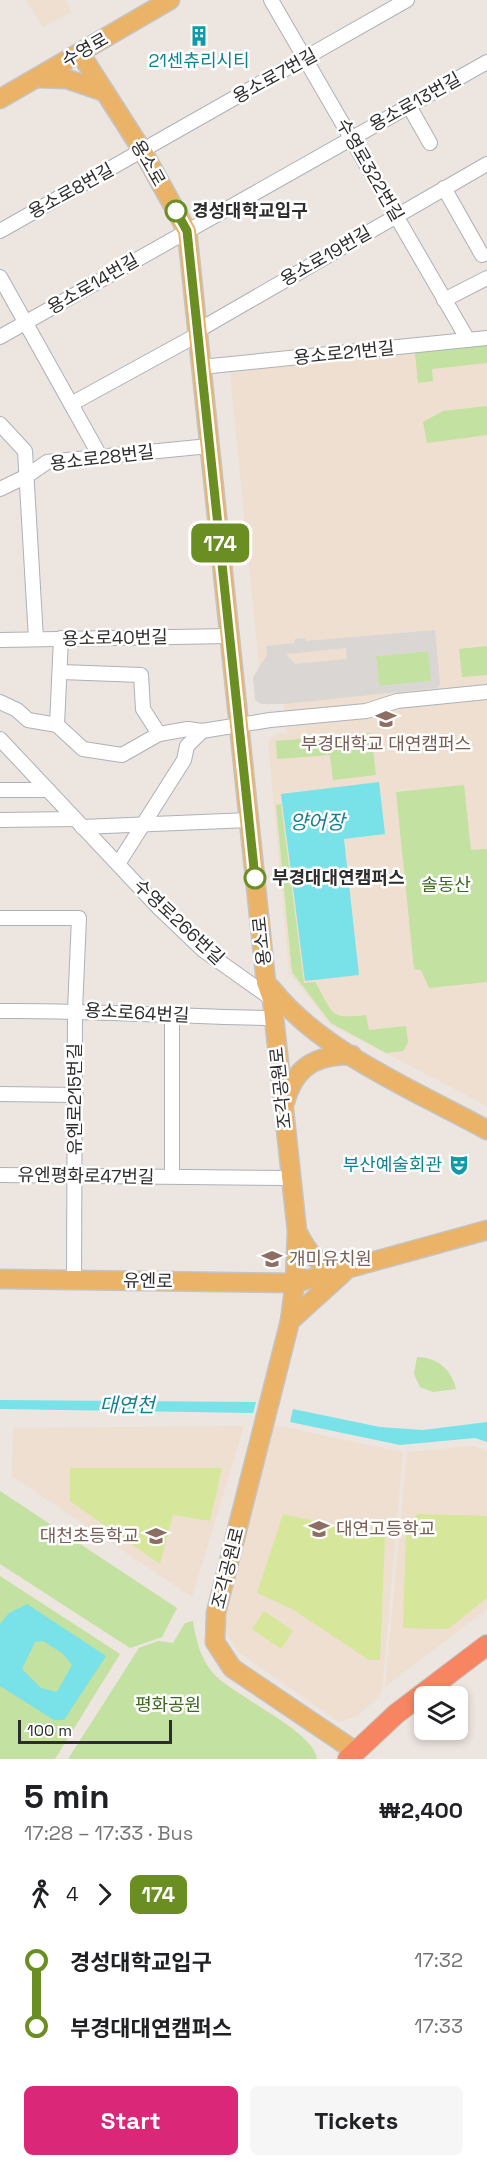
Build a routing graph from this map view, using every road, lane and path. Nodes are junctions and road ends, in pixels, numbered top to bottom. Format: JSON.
{"nodes":[{"id":1,"x":147,"y":0,"type":"edge"},
{"id":2,"x":170,"y":0,"type":"edge"},
{"id":3,"x":271,"y":0,"type":"edge"},
{"id":4,"x":407,"y":0,"type":"edge"},
{"id":5,"x":80,"y":53,"type":"junction"},
{"id":6,"x":305,"y":59,"type":"junction"},
{"id":7,"x":487,"y":62,"type":"edge"},
{"id":8,"x":36,"y":78,"type":"junction"},
{"id":9,"x":0,"y":86,"type":"edge"},
{"id":10,"x":105,"y":92,"type":"junction"},
{"id":11,"x":0,"y":99,"type":"edge"},
{"id":12,"x":409,"y":106,"type":"junction"},
{"id":13,"x":351,"y":138,"type":"junction"},
{"id":14,"x":430,"y":143,"type":"dead end"},
{"id":15,"x":142,"y":150,"type":"junction"},
{"id":16,"x":487,"y":164,"type":"edge"},
{"id":17,"x":444,"y":188,"type":"junction"},
{"id":18,"x":396,"y":216,"type":"junction"},
{"id":19,"x":0,"y":231,"type":"edge"},
{"id":20,"x":187,"y":231,"type":"junction"},
{"id":21,"x":482,"y":255,"type":"dead end"},
{"id":22,"x":0,"y":277,"type":"edge"},
{"id":23,"x":487,"y":278,"type":"edge"},
{"id":24,"x":444,"y":300,"type":"junction"},
{"id":25,"x":26,"y":322,"type":"junction"},
{"id":26,"x":197,"y":333,"type":"junction"},
{"id":27,"x":0,"y":337,"type":"edge"},
{"id":28,"x":487,"y":338,"type":"edge"},
{"id":29,"x":468,"y":340,"type":"junction"},
{"id":30,"x":201,"y":367,"type":"junction"},
{"id":31,"x":71,"y":404,"type":"junction"},
{"id":32,"x":0,"y":424,"type":"edge"},
{"id":33,"x":209,"y":446,"type":"junction"},
{"id":34,"x":100,"y":456,"type":"junction"},
{"id":35,"x":27,"y":476,"type":"junction"},
{"id":36,"x":0,"y":489,"type":"edge"},
{"id":37,"x":230,"y":636,"type":"junction"},
{"id":38,"x":60,"y":638,"type":"junction"},
{"id":39,"x":36,"y":639,"type":"junction"},
{"id":40,"x":0,"y":640,"type":"edge"},
{"id":41,"x":61,"y":672,"type":"junction"},
{"id":42,"x":487,"y":692,"type":"edge"},
{"id":43,"x":0,"y":702,"type":"edge"},
{"id":44,"x":57,"y":725,"type":"junction"},
{"id":45,"x":240,"y":726,"type":"junction"},
{"id":46,"x":202,"y":731,"type":"junction"},
{"id":47,"x":159,"y":734,"type":"junction"},
{"id":48,"x":0,"y":739,"type":"edge"},
{"id":49,"x":0,"y":790,"type":"edge"},
{"id":50,"x":48,"y":790,"type":"junction"},
{"id":51,"x":0,"y":820,"type":"edge"},
{"id":52,"x":249,"y":820,"type":"junction"},
{"id":53,"x":79,"y":823,"type":"junction"},
{"id":54,"x":143,"y":824,"type":"junction"},
{"id":55,"x":118,"y":864,"type":"junction"},
{"id":56,"x":0,"y":918,"type":"edge"},
{"id":57,"x":269,"y":990,"type":"junction"},
{"id":58,"x":75,"y":1010,"type":"junction"},
{"id":59,"x":0,"y":1011,"type":"edge"},
{"id":60,"x":172,"y":1017,"type":"junction"},
{"id":61,"x":274,"y":1018,"type":"junction"},
{"id":62,"x":352,"y":1055,"type":"junction"},
{"id":63,"x":0,"y":1094,"type":"edge"},
{"id":64,"x":76,"y":1095,"type":"junction"},
{"id":65,"x":284,"y":1107,"type":"junction"},
{"id":66,"x":487,"y":1130,"type":"edge"},
{"id":67,"x":0,"y":1175,"type":"edge"},
{"id":68,"x":75,"y":1176,"type":"junction"},
{"id":69,"x":172,"y":1176,"type":"junction"},
{"id":70,"x":290,"y":1178,"type":"junction"},
{"id":71,"x":487,"y":1230,"type":"edge"},
{"id":72,"x":297,"y":1231,"type":"junction"},
{"id":73,"x":345,"y":1271,"type":"junction"},
{"id":74,"x":0,"y":1279,"type":"edge"},
{"id":75,"x":74,"y":1280,"type":"junction"},
{"id":76,"x":295,"y":1283,"type":"junction"},
{"id":77,"x":290,"y":1321,"type":"junction"},
{"id":78,"x":487,"y":1645,"type":"edge"},
{"id":79,"x":487,"y":1659,"type":"edge"},
{"id":80,"x":451,"y":1686,"type":"edge"},
{"id":81,"x":414,"y":1714,"type":"edge"},
{"id":82,"x":356,"y":1756,"type":"edge"}],
"edges":[{"from":1,"to":9,"type":"main road","name":"수영로"},
{"from":2,"to":5,"type":"main road","name":"수영로"},
{"from":3,"to":6,"type":"street","name":"수영로322번길"},
{"from":4,"to":6,"type":"street","name":"용소로7번길"},
{"from":5,"to":8,"type":"main road","name":"수영로"},
{"from":5,"to":10,"type":"main road","name":"용소로"},
{"from":6,"to":13,"type":"street","name":"수영로322번길"},
{"from":6,"to":15,"type":"street","name":"용소로7번길"},
{"from":7,"to":12,"type":"street","name":"용소로13번길"},
{"from":8,"to":10,"type":"main road"},
{"from":8,"to":11,"type":"main road","name":"수영로"},
{"from":10,"to":15,"type":"main road","name":"용소로"},
{"from":12,"to":13,"type":"street","name":"용소로13번길"},
{"from":12,"to":14,"type":"street"},
{"from":13,"to":18,"type":"street","name":"수영로322번길"},
{"from":13,"to":20,"type":"street","name":"용소로13번길"},
{"from":15,"to":19,"type":"street","name":"용소로8번길"},
{"from":15,"to":20,"type":"main road","name":"용소로"},
{"from":16,"to":17,"type":"street","name":"용소로19번길"},
{"from":17,"to":18,"type":"street","name":"용소로19번길"},
{"from":17,"to":21,"type":"street"},
{"from":18,"to":24,"type":"street","name":"수영로322번길"},
{"from":18,"to":26,"type":"street","name":"용소로19번길"},
{"from":20,"to":25,"type":"street","name":"용소로14번길"},
{"from":20,"to":26,"type":"main road","name":"용소로"},
{"from":22,"to":25,"type":"street"},
{"from":23,"to":24,"type":"street"},
{"from":24,"to":29,"type":"street","name":"수영로322번길"},
{"from":25,"to":27,"type":"street","name":"용소로14번길"},
{"from":25,"to":31,"type":"street"},
{"from":26,"to":30,"type":"main road","name":"용소로"},
{"from":26,"to":31,"type":"street","name":"용소로19번길"},
{"from":28,"to":29,"type":"street","name":"용소로21번길"},
{"from":29,"to":30,"type":"street","name":"용소로21번길"},
{"from":30,"to":33,"type":"main road","name":"용소로"},
{"from":31,"to":34,"type":"street"},
{"from":32,"to":35,"type":"street"},
{"from":33,"to":34,"type":"street","name":"용소로28번길"},
{"from":33,"to":37,"type":"main road","name":"용소로"},
{"from":34,"to":35,"type":"street","name":"용소로28번길"},
{"from":35,"to":36,"type":"street","name":"용소로28번길"},
{"from":35,"to":39,"type":"street"},
{"from":37,"to":38,"type":"street","name":"용소로40번길"},
{"from":37,"to":45,"type":"main road","name":"용소로"},
{"from":38,"to":39,"type":"street","name":"용소로40번길"},
{"from":38,"to":41,"type":"street"},
{"from":39,"to":40,"type":"street","name":"용소로40번길"},
{"from":41,"to":44,"type":"street"},
{"from":41,"to":47,"type":"street"},
{"from":42,"to":45,"type":"street"},
{"from":43,"to":44,"type":"street"},
{"from":44,"to":47,"type":"street"},
{"from":45,"to":46,"type":"street"},
{"from":45,"to":52,"type":"main road","name":"용소로"},
{"from":46,"to":47,"type":"street"},
{"from":46,"to":54,"type":"street","name":"수영로266번길"},
{"from":48,"to":50,"type":"street","name":"수영로266번길"},
{"from":49,"to":50,"type":"street"},
{"from":50,"to":53,"type":"street","name":"수영로266번길"},
{"from":51,"to":53,"type":"street"},
{"from":52,"to":54,"type":"street"},
{"from":52,"to":57,"type":"main road","name":"용소로"},
{"from":53,"to":54,"type":"street"},
{"from":53,"to":55,"type":"street","name":"수영로266번길"},
{"from":54,"to":55,"type":"street","name":"수영로266번길"},
{"from":55,"to":57,"type":"street","name":"수영로266번길"},
{"from":56,"to":58,"type":"street","name":"유엔로215번길"},
{"from":57,"to":61,"type":"main road","name":"조각공원로"},
{"from":57,"to":62,"type":"main road","name":"용소로"},
{"from":58,"to":59,"type":"street","name":"용소로64번길"},
{"from":58,"to":60,"type":"street","name":"용소로64번길"},
{"from":58,"to":64,"type":"street","name":"유엔로215번길"},
{"from":60,"to":61,"type":"street","name":"용소로64번길"},
{"from":60,"to":69,"type":"street","name":"유엔평화로47번길"},
{"from":61,"to":65,"type":"main road","name":"조각공원로"},
{"from":62,"to":65,"type":"main road"},
{"from":62,"to":66,"type":"main road","name":"용소로"},
{"from":63,"to":64,"type":"street"},
{"from":64,"to":68,"type":"street","name":"유엔로215번길"},
{"from":65,"to":70,"type":"main road","name":"조각공원로"},
{"from":67,"to":68,"type":"street","name":"유엔평화로47번길"},
{"from":68,"to":69,"type":"street","name":"유엔평화로47번길"},
{"from":68,"to":75,"type":"street","name":"유엔로215번길"},
{"from":69,"to":70,"type":"street","name":"유엔평화로47번길"},
{"from":70,"to":72,"type":"main road","name":"조각공원로"},
{"from":71,"to":73,"type":"main road"},
{"from":72,"to":73,"type":"main road"},
{"from":72,"to":76,"type":"main road","name":"조각공원로"},
{"from":73,"to":76,"type":"main road","name":"유엔로"},
{"from":73,"to":77,"type":"main road"},
{"from":74,"to":75,"type":"main road","name":"유엔로"},
{"from":75,"to":76,"type":"main road","name":"유엔로"},
{"from":76,"to":77,"type":"main road","name":"조각공원로"},
{"from":77,"to":82,"type":"main road","name":"조각공원로"},
{"from":78,"to":82,"type":"highway"},
{"from":79,"to":80,"type":"highway"},
{"from":81,"to":82,"type":"highway"}]}
